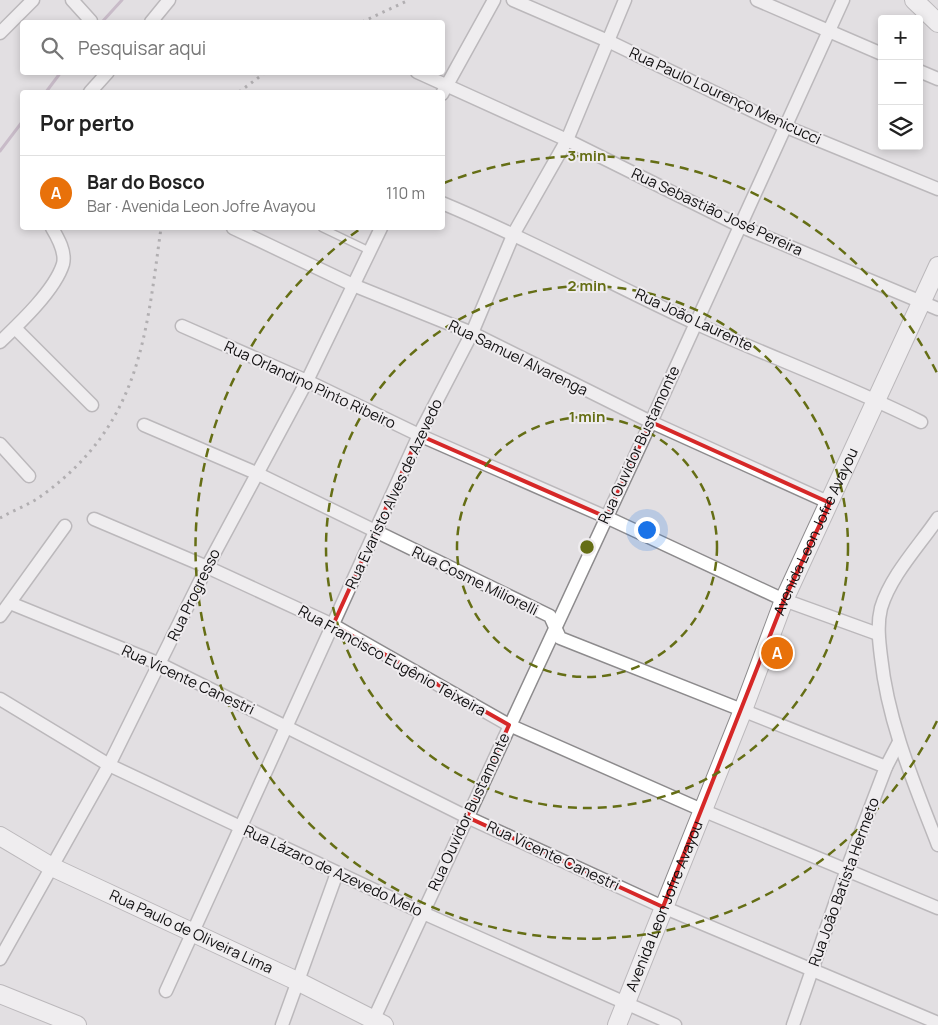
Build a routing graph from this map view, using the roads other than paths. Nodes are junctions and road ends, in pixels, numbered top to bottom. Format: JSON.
{"nodes":[{"id":1,"x":33,"y":0,"type":"edge"},
{"id":2,"x":72,"y":0,"type":"edge"},
{"id":3,"x":169,"y":0,"type":"edge"},
{"id":4,"x":494,"y":0,"type":"edge"},
{"id":5,"x":513,"y":0,"type":"edge"},
{"id":6,"x":624,"y":0,"type":"edge"},
{"id":7,"x":757,"y":0,"type":"edge"},
{"id":8,"x":843,"y":0,"type":"edge"},
{"id":9,"x":914,"y":0,"type":"edge"},
{"id":10,"x":90,"y":20,"type":"edge"},
{"id":11,"x":153,"y":20,"type":"edge"},
{"id":12,"x":938,"y":23,"type":"edge"},
{"id":13,"x":830,"y":30,"type":"junction"},
{"id":14,"x":0,"y":33,"type":"edge"},
{"id":15,"x":608,"y":41,"type":"junction"},
{"id":16,"x":878,"y":52,"type":"edge"},
{"id":17,"x":923,"y":73,"type":"edge"},
{"id":18,"x":105,"y":75,"type":"edge"},
{"id":19,"x":421,"y":75,"type":"edge"},
{"id":20,"x":938,"y":79,"type":"edge"},
{"id":21,"x":444,"y":89,"type":"edge"},
{"id":22,"x":92,"y":90,"type":"edge"},
{"id":23,"x":784,"y":126,"type":"junction"},
{"id":24,"x":567,"y":140,"type":"junction"},
{"id":25,"x":938,"y":189,"type":"edge"},
{"id":26,"x":445,"y":204,"type":"edge"},
{"id":27,"x":740,"y":226,"type":"junction"},
{"id":28,"x":53,"y":230,"type":"edge"},
{"id":29,"x":237,"y":230,"type":"edge"},
{"id":30,"x":326,"y":230,"type":"edge"},
{"id":31,"x":380,"y":230,"type":"edge"},
{"id":32,"x":514,"y":233,"type":"junction"},
{"id":33,"x":370,"y":251,"type":"junction"},
{"id":34,"x":938,"y":266,"type":"edge"},
{"id":35,"x":353,"y":286,"type":"junction"},
{"id":36,"x":921,"y":301,"type":"junction"},
{"id":37,"x":938,"y":309,"type":"edge"},
{"id":38,"x":696,"y":323,"type":"junction"},
{"id":39,"x":182,"y":326,"type":"dead end"},
{"id":40,"x":14,"y":328,"type":"junction"},
{"id":41,"x":472,"y":333,"type":"junction"},
{"id":42,"x":0,"y":342,"type":"edge"},
{"id":43,"x":307,"y":381,"type":"junction"},
{"id":44,"x":878,"y":400,"type":"junction"},
{"id":45,"x":92,"y":405,"type":"dead end"},
{"id":46,"x":651,"y":422,"type":"junction"},
{"id":47,"x":921,"y":422,"type":"dead end"},
{"id":48,"x":144,"y":425,"type":"dead end"},
{"id":49,"x":419,"y":435,"type":"junction"},
{"id":50,"x":0,"y":444,"type":"edge"},
{"id":51,"x":256,"y":473,"type":"junction"},
{"id":52,"x":30,"y":476,"type":"dead end"},
{"id":53,"x":830,"y":503,"type":"junction"},
{"id":54,"x":606,"y":517,"type":"junction"},
{"id":55,"x":938,"y":518,"type":"edge"},
{"id":56,"x":94,"y":520,"type":"dead end"},
{"id":57,"x":64,"y":526,"type":"dead end"},
{"id":58,"x":375,"y":532,"type":"junction"},
{"id":59,"x":207,"y":567,"type":"junction"},
{"id":60,"x":784,"y":600,"type":"junction"},
{"id":61,"x":10,"y":603,"type":"junction"},
{"id":62,"x":0,"y":616,"type":"edge"},
{"id":63,"x":332,"y":625,"type":"junction"},
{"id":64,"x":555,"y":628,"type":"junction"},
{"id":65,"x":878,"y":634,"type":"junction"},
{"id":66,"x":160,"y":664,"type":"junction"},
{"id":67,"x":0,"y":698,"type":"edge"},
{"id":68,"x":743,"y":710,"type":"junction"},
{"id":69,"x":509,"y":725,"type":"junction"},
{"id":70,"x":286,"y":727,"type":"junction"},
{"id":71,"x":898,"y":742,"type":"junction"},
{"id":72,"x":109,"y":765,"type":"junction"},
{"id":73,"x":886,"y":767,"type":"junction"},
{"id":74,"x":702,"y":810,"type":"junction"},
{"id":75,"x":467,"y":817,"type":"junction"},
{"id":76,"x":239,"y":827,"type":"junction"},
{"id":77,"x":0,"y":836,"type":"edge"},
{"id":78,"x":938,"y":845,"type":"edge"},
{"id":79,"x":52,"y":867,"type":"junction"},
{"id":80,"x":847,"y":869,"type":"junction"},
{"id":81,"x":337,"y":873,"type":"junction"},
{"id":82,"x":663,"y":907,"type":"junction"},
{"id":83,"x":938,"y":908,"type":"edge"},
{"id":84,"x":423,"y":913,"type":"junction"},
{"id":85,"x":192,"y":934,"type":"junction"},
{"id":86,"x":0,"y":959,"type":"edge"},
{"id":87,"x":812,"y":970,"type":"junction"},
{"id":88,"x":299,"y":982,"type":"junction"},
{"id":89,"x":166,"y":990,"type":"dead end"},
{"id":90,"x":0,"y":994,"type":"edge"},
{"id":91,"x":625,"y":1004,"type":"junction"},
{"id":92,"x":376,"y":1023,"type":"edge"},
{"id":93,"x":938,"y":1023,"type":"edge"},
{"id":94,"x":77,"y":1025,"type":"edge"},
{"id":95,"x":282,"y":1025,"type":"edge"},
{"id":96,"x":617,"y":1025,"type":"edge"},
{"id":97,"x":675,"y":1025,"type":"edge"},
{"id":98,"x":794,"y":1025,"type":"edge"}],
"edges":[{"from":1,"to":14,"type":"street"},
{"from":2,"to":10,"type":"street"},
{"from":3,"to":11,"type":"street"},
{"from":4,"to":21,"type":"street"},
{"from":5,"to":15,"type":"street","name":"Rua Paulo Lourenço Menicucci"},
{"from":6,"to":15,"type":"street","name":"Rua Evaristo Alves de Azevedo"},
{"from":7,"to":13,"type":"street"},
{"from":8,"to":13,"type":"street","name":"Rua Ouvidor Bustamonte"},
{"from":9,"to":12,"type":"street"},
{"from":13,"to":16,"type":"street"},
{"from":13,"to":23,"type":"street","name":"Rua Ouvidor Bustamonte"},
{"from":15,"to":23,"type":"street","name":"Rua Paulo Lourenço Menicucci"},
{"from":15,"to":24,"type":"street","name":"Rua Evaristo Alves de Azevedo"},
{"from":17,"to":20,"type":"street"},
{"from":18,"to":22,"type":"street"},
{"from":19,"to":21,"type":"street","name":"Rua Sebastião José Pereira"},
{"from":21,"to":24,"type":"street","name":"Rua Sebastião José Pereira"},
{"from":23,"to":25,"type":"street","name":"Rua Paulo Lourenço Menicucci"},
{"from":23,"to":27,"type":"street","name":"Rua Ouvidor Bustamonte"},
{"from":24,"to":27,"type":"street","name":"Rua Sebastião José Pereira"},
{"from":24,"to":32,"type":"street","name":"Rua Evaristo Alves de Azevedo"},
{"from":26,"to":32,"type":"street","name":"Rua João Laurente"},
{"from":27,"to":36,"type":"street","name":"Rua Sebastião José Pereira"},
{"from":27,"to":38,"type":"street","name":"Rua Ouvidor Bustamonte"},
{"from":28,"to":40,"type":"street"},
{"from":29,"to":35,"type":"street","name":"Rua Samuel Alvarenga"},
{"from":30,"to":33,"type":"lane"},
{"from":31,"to":33,"type":"street","name":"Rua Progresso"},
{"from":32,"to":38,"type":"street","name":"Rua João Laurente"},
{"from":32,"to":41,"type":"street","name":"Rua Evaristo Alves de Azevedo"},
{"from":33,"to":35,"type":"street","name":"Rua Progresso"},
{"from":34,"to":36,"type":"street","name":"Avenida Leon Jofre Avayou"},
{"from":35,"to":41,"type":"street","name":"Rua Samuel Alvarenga"},
{"from":35,"to":43,"type":"street","name":"Rua Progresso"},
{"from":36,"to":37,"type":"street","name":"Rua Sebastião José Pereira"},
{"from":36,"to":44,"type":"street","name":"Avenida Leon Jofre Avayou"},
{"from":38,"to":44,"type":"street","name":"Rua João Laurente"},
{"from":38,"to":46,"type":"street","name":"Rua Ouvidor Bustamonte"},
{"from":39,"to":43,"type":"street","name":"Rua Orlandino Pinto Ribeiro"},
{"from":40,"to":42,"type":"street"},
{"from":40,"to":45,"type":"street"},
{"from":41,"to":46,"type":"street","name":"Rua Samuel Alvarenga"},
{"from":41,"to":49,"type":"street","name":"Rua Evaristo Alves de Azevedo"},
{"from":43,"to":49,"type":"street","name":"Rua Orlandino Pinto Ribeiro"},
{"from":43,"to":51,"type":"street","name":"Rua Progresso"},
{"from":44,"to":47,"type":"street","name":"Rua João Laurente"},
{"from":44,"to":53,"type":"street","name":"Avenida Leon Jofre Avayou"},
{"from":46,"to":53,"type":"street","name":"Rua Samuel Alvarenga"},
{"from":46,"to":54,"type":"street","name":"Rua Ouvidor Bustamonte"},
{"from":48,"to":51,"type":"street","name":"Rua Cosme Miliorelli"},
{"from":49,"to":54,"type":"street","name":"Rua Orlandino Pinto Ribeiro"},
{"from":49,"to":58,"type":"street","name":"Rua Evaristo Alves de Azevedo"},
{"from":50,"to":52,"type":"street"},
{"from":51,"to":58,"type":"street","name":"Rua Cosme Miliorelli"},
{"from":51,"to":59,"type":"street","name":"Rua Progresso"},
{"from":53,"to":60,"type":"street","name":"Avenida Leon Jofre Avayou"},
{"from":54,"to":60,"type":"street","name":"Rua Orlandino Pinto Ribeiro"},
{"from":54,"to":64,"type":"street","name":"Rua Ouvidor Bustamonte"},
{"from":55,"to":65,"type":"street"},
{"from":56,"to":59,"type":"street","name":"Rua Francisco Eugênio Teixeira"},
{"from":57,"to":61,"type":"street"},
{"from":58,"to":63,"type":"street","name":"Rua Evaristo Alves de Azevedo"},
{"from":58,"to":64,"type":"street","name":"Rua Cosme Miliorelli"},
{"from":59,"to":63,"type":"street","name":"Rua Francisco Eugênio Teixeira"},
{"from":59,"to":66,"type":"street","name":"Rua Progresso"},
{"from":60,"to":65,"type":"street","name":"Rua Orlandino Pinto Ribeiro"},
{"from":60,"to":68,"type":"street","name":"Avenida Leon Jofre Avayou"},
{"from":61,"to":62,"type":"street"},
{"from":61,"to":66,"type":"street","name":"Rua Vicente Canestri"},
{"from":63,"to":69,"type":"street","name":"Rua Francisco Eugênio Teixeira"},
{"from":63,"to":70,"type":"street","name":"Rua Evaristo Alves de Azevedo"},
{"from":64,"to":68,"type":"street","name":"Rua Cosme Miliorelli"},
{"from":64,"to":69,"type":"street","name":"Rua Ouvidor Bustamonte"},
{"from":65,"to":71,"type":"street"},
{"from":66,"to":70,"type":"street","name":"Rua Vicente Canestri"},
{"from":66,"to":72,"type":"street","name":"Rua Progresso"},
{"from":67,"to":72,"type":"street","name":"Rua Lázaro de Azevedo Melo"},
{"from":68,"to":73,"type":"street","name":"Rua Cosme Miliorelli"},
{"from":68,"to":74,"type":"street","name":"Avenida Leon Jofre Avayou"},
{"from":69,"to":74,"type":"street","name":"Rua Francisco Eugênio Teixeira"},
{"from":69,"to":75,"type":"street","name":"Rua Ouvidor Bustamonte"},
{"from":70,"to":75,"type":"street","name":"Rua Vicente Canestri"},
{"from":70,"to":76,"type":"street","name":"Rua Evaristo Alves de Azevedo"},
{"from":71,"to":73,"type":"street","name":"Rua João Batista Hermeto"},
{"from":71,"to":78,"type":"street"},
{"from":72,"to":76,"type":"street","name":"Rua Lázaro de Azevedo Melo"},
{"from":72,"to":79,"type":"street","name":"Rua Progresso"},
{"from":73,"to":80,"type":"street","name":"Rua João Batista Hermeto"},
{"from":74,"to":80,"type":"street","name":"Rua Francisco Eugênio Teixeira"},
{"from":74,"to":82,"type":"street","name":"Avenida Leon Jofre Avayou"},
{"from":75,"to":82,"type":"street","name":"Rua Vicente Canestri"},
{"from":75,"to":84,"type":"street","name":"Rua Ouvidor Bustamonte"},
{"from":76,"to":81,"type":"street","name":"Rua Lázaro de Azevedo Melo"},
{"from":76,"to":85,"type":"street","name":"Rua Evaristo Alves de Azevedo"},
{"from":77,"to":79,"type":"street","name":"Rua Paulo de Oliveira Lima"},
{"from":79,"to":85,"type":"street","name":"Rua Paulo de Oliveira Lima"},
{"from":79,"to":86,"type":"street","name":"Rua Progresso"},
{"from":80,"to":83,"type":"street","name":"Rua Francisco Eugênio Teixeira"},
{"from":80,"to":87,"type":"street","name":"Rua João Batista Hermeto"},
{"from":81,"to":84,"type":"street","name":"Rua Lázaro de Azevedo Melo"},
{"from":81,"to":88,"type":"street"},
{"from":82,"to":87,"type":"street","name":"Rua Vicente Canestri"},
{"from":82,"to":91,"type":"street","name":"Avenida Leon Jofre Avayou"},
{"from":84,"to":91,"type":"street","name":"Rua Lázaro de Azevedo Melo"},
{"from":84,"to":92,"type":"street","name":"Rua Ouvidor Bustamonte"},
{"from":85,"to":88,"type":"street","name":"Rua Paulo de Oliveira Lima"},
{"from":85,"to":89,"type":"street","name":"Rua Evaristo Alves de Azevedo"},
{"from":87,"to":93,"type":"street","name":"Rua Vicente Canestri"},
{"from":87,"to":98,"type":"street","name":"Rua João Batista Hermeto"},
{"from":88,"to":92,"type":"street","name":"Rua Paulo de Oliveira Lima"},
{"from":88,"to":95,"type":"street"},
{"from":90,"to":94,"type":"street"},
{"from":91,"to":96,"type":"street","name":"Avenida Leon Jofre Avayou"},
{"from":91,"to":97,"type":"street","name":"Rua Lázaro de Azevedo Melo"}]}
